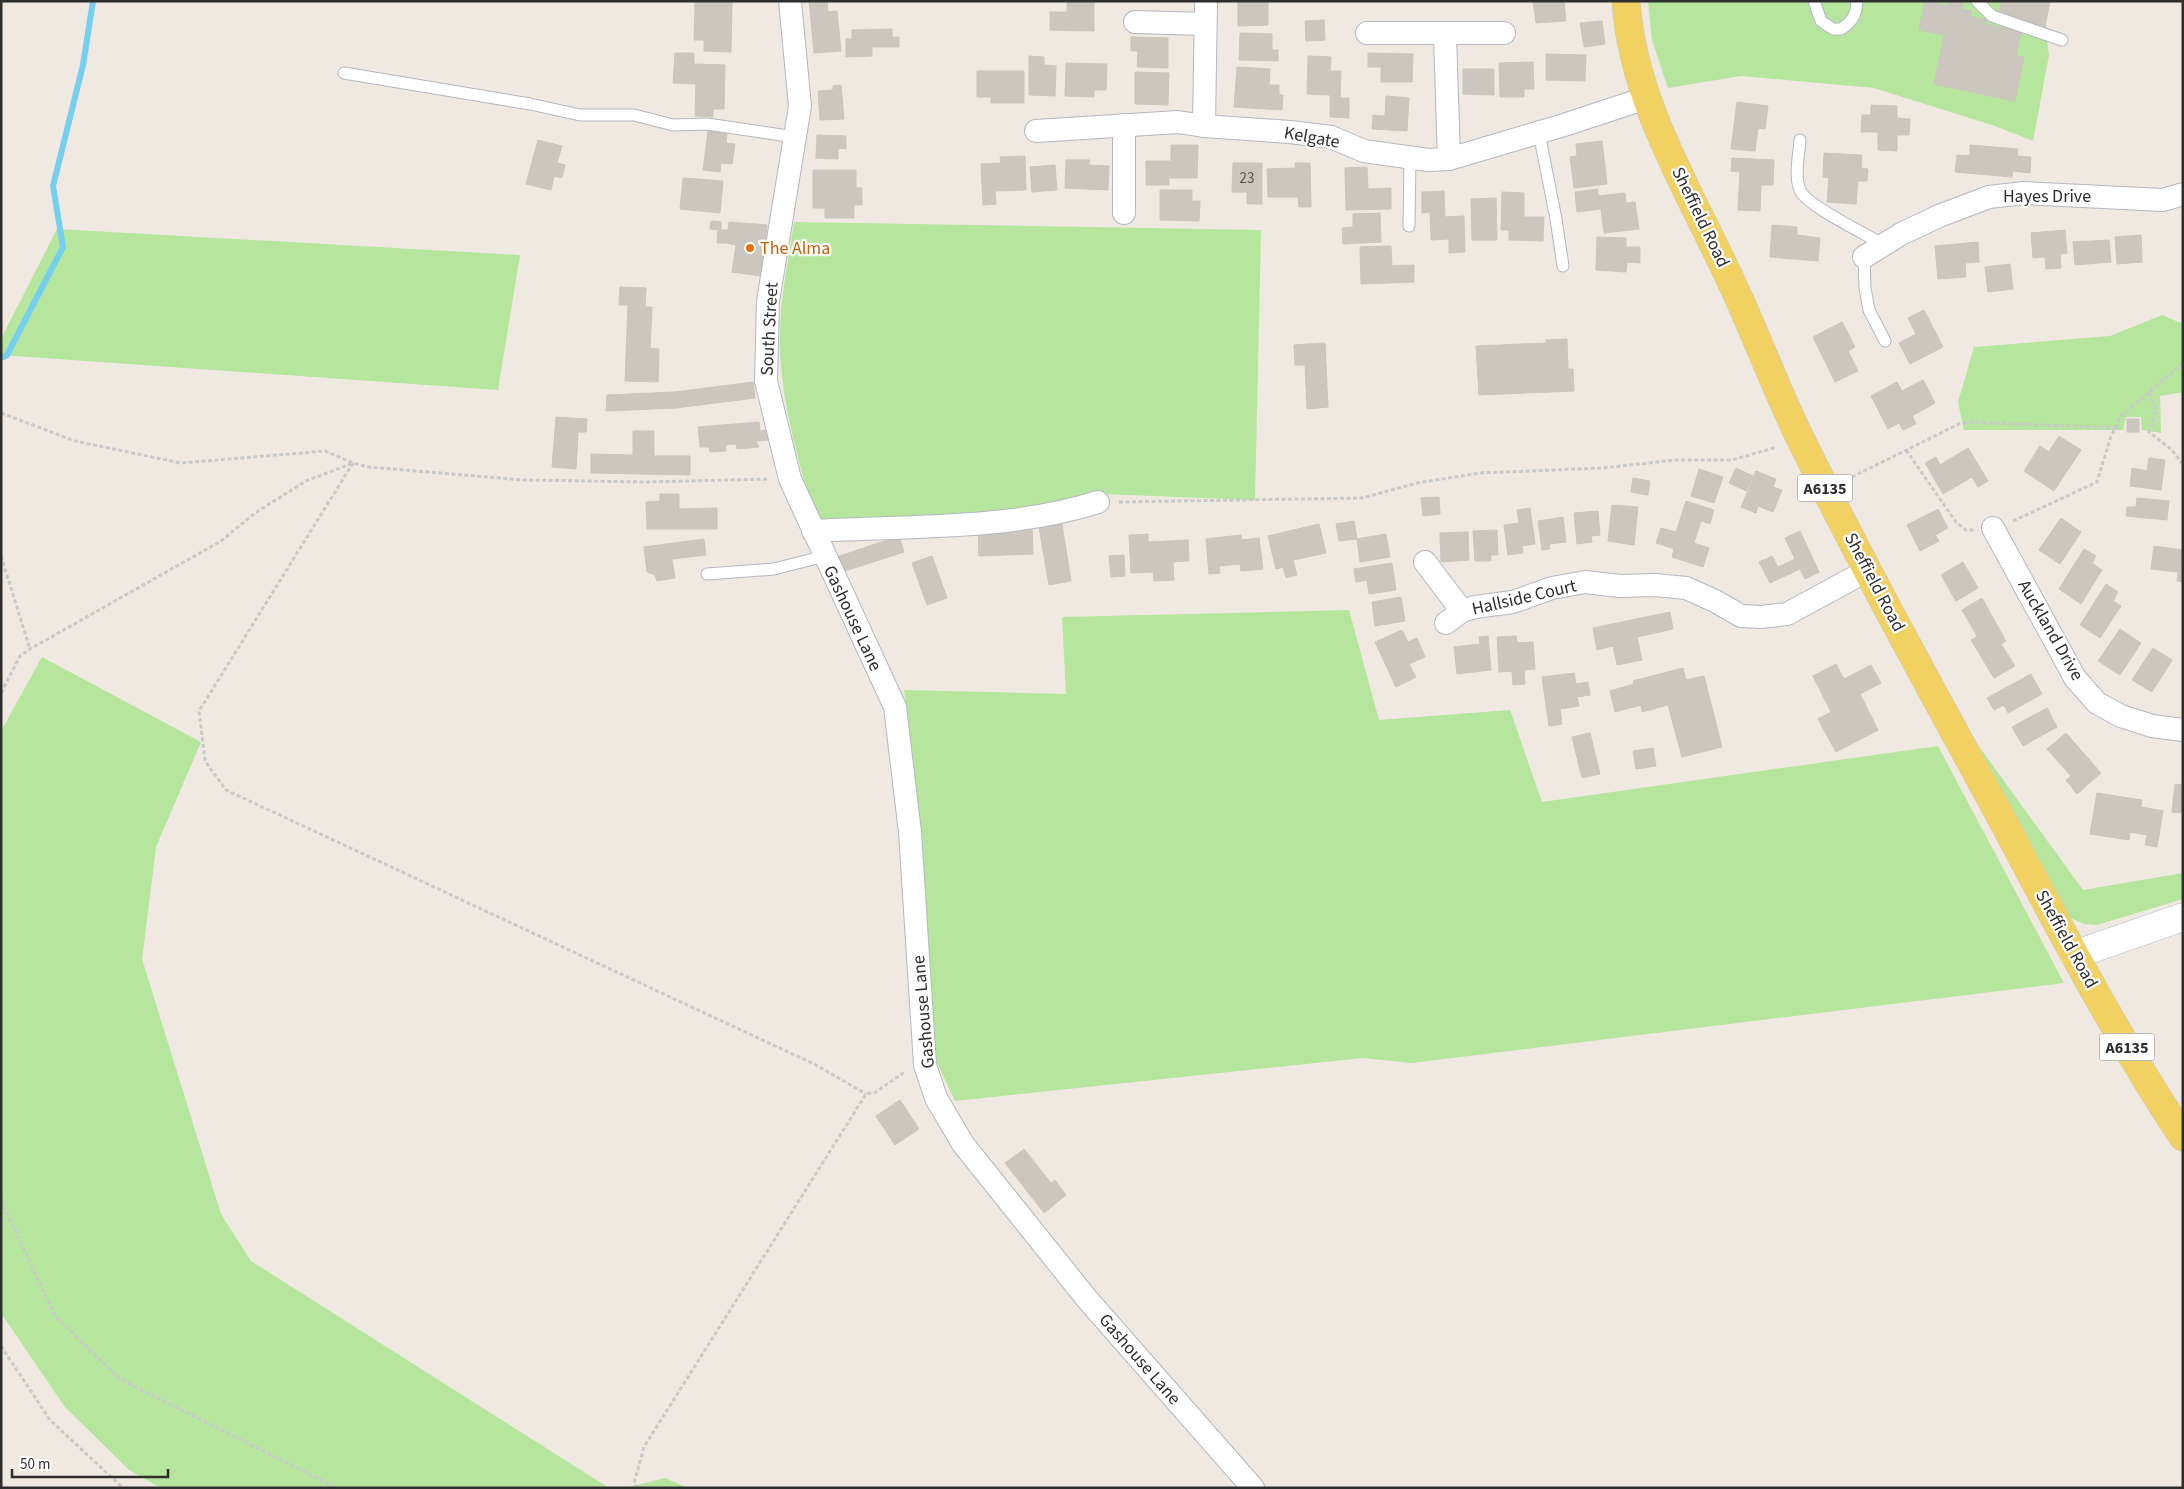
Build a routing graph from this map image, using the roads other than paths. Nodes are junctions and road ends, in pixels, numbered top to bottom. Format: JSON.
{"nodes":[{"id":1,"x":790,"y":1,"type":"edge"},
{"id":2,"x":1206,"y":1,"type":"edge"},
{"id":3,"x":1626,"y":1,"type":"edge"},
{"id":4,"x":1814,"y":1,"type":"edge"},
{"id":5,"x":1857,"y":1,"type":"edge"},
{"id":6,"x":1976,"y":1,"type":"edge"},
{"id":7,"x":1134,"y":22,"type":"dead end"},
{"id":8,"x":1205,"y":24,"type":"junction"},
{"id":9,"x":1367,"y":34,"type":"dead end"},
{"id":10,"x":1445,"y":34,"type":"junction"},
{"id":11,"x":1504,"y":34,"type":"dead end"},
{"id":12,"x":2062,"y":40,"type":"dead end"},
{"id":13,"x":344,"y":73,"type":"dead end"},
{"id":14,"x":1646,"y":98,"type":"junction"},
{"id":15,"x":1124,"y":125,"type":"junction"},
{"id":16,"x":1204,"y":126,"type":"junction"},
{"id":17,"x":1036,"y":131,"type":"dead end"},
{"id":18,"x":1539,"y":133,"type":"junction"},
{"id":19,"x":795,"y":137,"type":"junction"},
{"id":20,"x":1800,"y":140,"type":"dead end"},
{"id":21,"x":1410,"y":157,"type":"junction"},
{"id":22,"x":1449,"y":159,"type":"junction"},
{"id":23,"x":2183,"y":194,"type":"edge"},
{"id":24,"x":1124,"y":212,"type":"dead end"},
{"id":25,"x":1409,"y":226,"type":"dead end"},
{"id":26,"x":1884,"y":244,"type":"junction"},
{"id":27,"x":1864,"y":257,"type":"joint"},
{"id":28,"x":1563,"y":266,"type":"dead end"},
{"id":29,"x":1885,"y":341,"type":"dead end"},
{"id":30,"x":1098,"y":502,"type":"road end"},
{"id":31,"x":1994,"y":529,"type":"road end"},
{"id":32,"x":813,"y":531,"type":"junction"},
{"id":33,"x":824,"y":556,"type":"junction"},
{"id":34,"x":1425,"y":562,"type":"dead end"},
{"id":35,"x":1868,"y":570,"type":"junction"},
{"id":36,"x":707,"y":574,"type":"dead end"},
{"id":37,"x":2183,"y":730,"type":"edge"},
{"id":38,"x":2183,"y":917,"type":"edge"},
{"id":39,"x":2074,"y":954,"type":"junction"},
{"id":40,"x":2183,"y":1137,"type":"edge"},
{"id":41,"x":1252,"y":1488,"type":"edge"}],
"edges":[{"from":1,"to":19,"type":"street","name":"South Street"},
{"from":2,"to":8,"type":"street"},
{"from":3,"to":14,"type":"main road","name":"Sheffield Road","number":"A6135"},
{"from":4,"to":5,"type":"lane"},
{"from":6,"to":12,"type":"lane"},
{"from":7,"to":8,"type":"street"},
{"from":8,"to":16,"type":"street"},
{"from":9,"to":10,"type":"street"},
{"from":10,"to":11,"type":"street"},
{"from":10,"to":22,"type":"street"},
{"from":13,"to":19,"type":"lane"},
{"from":14,"to":18,"type":"street","name":"Kelgate"},
{"from":14,"to":35,"type":"main road","name":"Sheffield Road","number":"A6135"},
{"from":15,"to":16,"type":"street","name":"Kelgate"},
{"from":15,"to":17,"type":"street","name":"Kelgate"},
{"from":15,"to":24,"type":"street"},
{"from":16,"to":21,"type":"street","name":"Kelgate"},
{"from":18,"to":22,"type":"street","name":"Kelgate"},
{"from":18,"to":28,"type":"lane"},
{"from":19,"to":32,"type":"street","name":"South Street"},
{"from":20,"to":26,"type":"lane"},
{"from":21,"to":22,"type":"street","name":"Kelgate"},
{"from":21,"to":25,"type":"lane"},
{"from":23,"to":26,"type":"street","name":"Hayes Drive"},
{"from":26,"to":27,"type":"street","name":"Hayes Drive"},
{"from":27,"to":29,"type":"lane"},
{"from":30,"to":32,"type":"street"},
{"from":31,"to":37,"type":"street","name":"Auckland Drive"},
{"from":32,"to":33,"type":"street","name":"Gashouse Lane"},
{"from":33,"to":36,"type":"lane"},
{"from":33,"to":41,"type":"street","name":"Gashouse Lane"},
{"from":34,"to":35,"type":"street","name":"Hallside Court"},
{"from":35,"to":39,"type":"main road","name":"Sheffield Road","number":"A6135"},
{"from":38,"to":39,"type":"street"},
{"from":39,"to":40,"type":"main road","name":"Sheffield Road","number":"A6135"}]}
